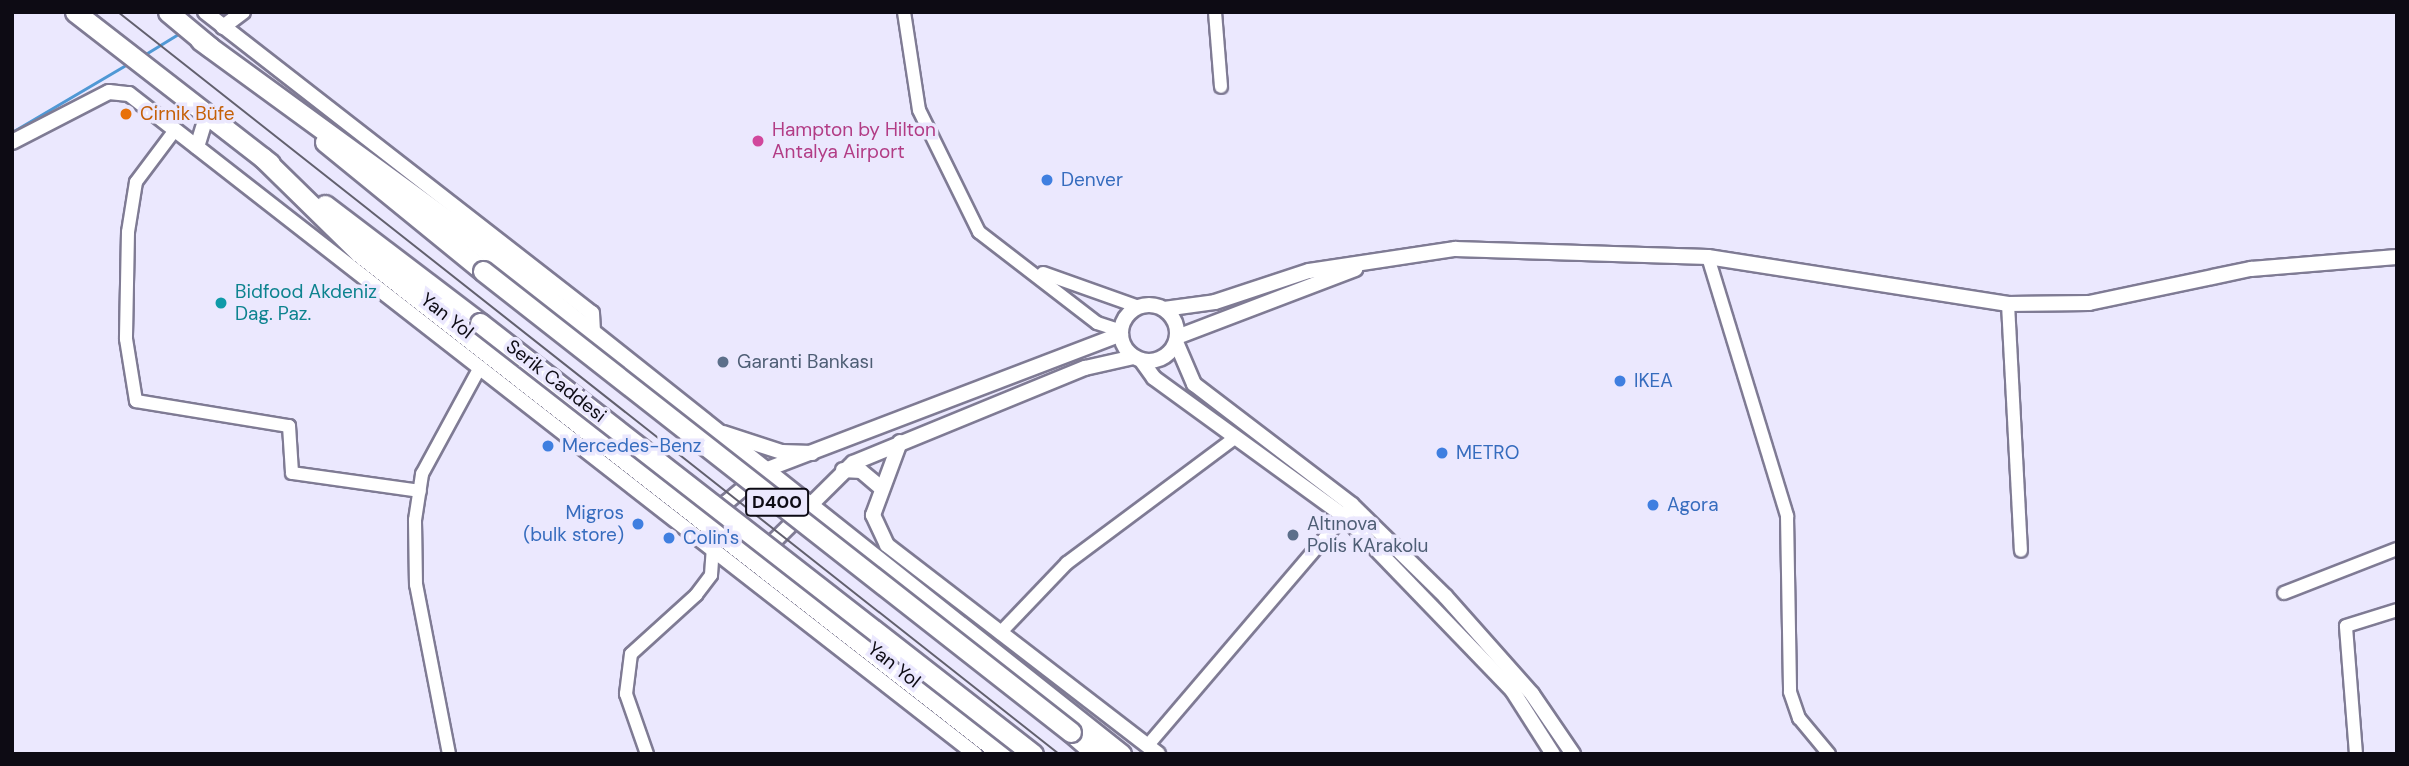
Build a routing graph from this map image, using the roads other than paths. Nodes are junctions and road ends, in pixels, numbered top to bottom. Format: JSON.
{"nodes":[{"id":1,"x":75,"y":12,"type":"edge"},
{"id":2,"x":205,"y":12,"type":"edge"},
{"id":3,"x":243,"y":12,"type":"edge"},
{"id":4,"x":904,"y":12,"type":"edge"},
{"id":5,"x":1216,"y":12,"type":"edge"},
{"id":6,"x":169,"y":14,"type":"edge"},
{"id":7,"x":223,"y":27,"type":"junction"},
{"id":8,"x":200,"y":40,"type":"junction"},
{"id":9,"x":258,"y":66,"type":"junction"},
{"id":10,"x":1221,"y":87,"type":"dead end"},
{"id":11,"x":207,"y":114,"type":"junction"},
{"id":12,"x":175,"y":130,"type":"junction"},
{"id":13,"x":12,"y":142,"type":"edge"},
{"id":14,"x":197,"y":147,"type":"junction"},
{"id":15,"x":262,"y":157,"type":"junction"},
{"id":16,"x":1708,"y":257,"type":"junction"},
{"id":17,"x":2397,"y":257,"type":"edge"},
{"id":18,"x":1369,"y":263,"type":"junction"},
{"id":19,"x":1036,"y":271,"type":"junction"},
{"id":20,"x":412,"y":293,"type":"junction"},
{"id":21,"x":2008,"y":304,"type":"junction"},
{"id":22,"x":1139,"y":307,"type":"junction"},
{"id":23,"x":1164,"y":309,"type":"junction"},
{"id":24,"x":422,"y":322,"type":"junction"},
{"id":25,"x":1121,"y":332,"type":"junction"},
{"id":26,"x":1176,"y":340,"type":"junction"},
{"id":27,"x":1138,"y":359,"type":"junction"},
{"id":28,"x":480,"y":367,"type":"junction"},
{"id":29,"x":520,"y":377,"type":"junction"},
{"id":30,"x":713,"y":429,"type":"junction"},
{"id":31,"x":1235,"y":438,"type":"junction"},
{"id":32,"x":900,"y":442,"type":"junction"},
{"id":33,"x":820,"y":453,"type":"junction"},
{"id":34,"x":765,"y":470,"type":"junction"},
{"id":35,"x":843,"y":470,"type":"junction"},
{"id":36,"x":879,"y":486,"type":"junction"},
{"id":37,"x":420,"y":491,"type":"junction"},
{"id":38,"x":809,"y":503,"type":"junction"},
{"id":39,"x":1348,"y":510,"type":"junction"},
{"id":40,"x":715,"y":527,"type":"junction"},
{"id":41,"x":713,"y":549,"type":"junction"},
{"id":42,"x":2397,"y":549,"type":"edge"},
{"id":43,"x":2021,"y":551,"type":"dead end"},
{"id":44,"x":757,"y":558,"type":"junction"},
{"id":45,"x":736,"y":567,"type":"junction"},
{"id":46,"x":711,"y":575,"type":"junction"},
{"id":47,"x":2284,"y":593,"type":"dead end"},
{"id":48,"x":2397,"y":610,"type":"edge"},
{"id":49,"x":962,"y":622,"type":"junction"},
{"id":50,"x":1000,"y":633,"type":"junction"},
{"id":51,"x":1153,"y":749,"type":"edge"},
{"id":52,"x":449,"y":754,"type":"edge"},
{"id":53,"x":647,"y":754,"type":"edge"},
{"id":54,"x":975,"y":754,"type":"edge"},
{"id":55,"x":1003,"y":754,"type":"edge"},
{"id":56,"x":1033,"y":754,"type":"edge"},
{"id":57,"x":1096,"y":754,"type":"edge"},
{"id":58,"x":1121,"y":754,"type":"edge"},
{"id":59,"x":1553,"y":754,"type":"edge"},
{"id":60,"x":1573,"y":754,"type":"edge"},
{"id":61,"x":1829,"y":754,"type":"edge"},
{"id":62,"x":2357,"y":754,"type":"edge"}],
"edges":[{"from":1,"to":11,"type":"highway","name":"Serik Caddesi","number":"D400"},
{"from":2,"to":7,"type":"street"},
{"from":3,"to":7,"type":"street"},
{"from":4,"to":19,"type":"street"},
{"from":5,"to":10,"type":"street"},
{"from":6,"to":8,"type":"highway","number":"D400"},
{"from":7,"to":9,"type":"street"},
{"from":8,"to":9,"type":"highway"},
{"from":8,"to":57,"type":"highway","number":"D400","bridge":true},
{"from":9,"to":30,"type":"highway"},
{"from":11,"to":14,"type":"street"},
{"from":11,"to":15,"type":"highway","name":"Serik Caddesi","number":"D400"},
{"from":12,"to":13,"type":"street","name":"Yan Yol"},
{"from":12,"to":14,"type":"street","name":"Yan Yol"},
{"from":12,"to":37,"type":"street"},
{"from":14,"to":24,"type":"street","name":"Yan Yol"},
{"from":15,"to":20,"type":"highway"},
{"from":15,"to":56,"type":"highway","name":"Serik Caddesi","number":"D400","bridge":true},
{"from":16,"to":18,"type":"street"},
{"from":16,"to":21,"type":"street"},
{"from":16,"to":61,"type":"street"},
{"from":17,"to":21,"type":"street"},
{"from":18,"to":23,"type":"street"},
{"from":18,"to":26,"type":"street"},
{"from":19,"to":22,"type":"street"},
{"from":19,"to":25,"type":"street"},
{"from":20,"to":24,"type":"street"},
{"from":20,"to":29,"type":"highway"},
{"from":21,"to":43,"type":"street"},
{"from":22,"to":23,"type":"street"},
{"from":22,"to":25,"type":"street"},
{"from":23,"to":26,"type":"street"},
{"from":24,"to":28,"type":"street","name":"Yan Yol"},
{"from":25,"to":27,"type":"street"},
{"from":25,"to":33,"type":"street"},
{"from":26,"to":27,"type":"street"},
{"from":26,"to":39,"type":"street"},
{"from":27,"to":31,"type":"street"},
{"from":27,"to":32,"type":"street"},
{"from":28,"to":29,"type":"street"},
{"from":28,"to":37,"type":"street"},
{"from":28,"to":41,"type":"street","name":"Yan Yol"},
{"from":29,"to":40,"type":"highway"},
{"from":30,"to":33,"type":"street"},
{"from":30,"to":34,"type":"highway"},
{"from":31,"to":39,"type":"street"},
{"from":31,"to":50,"type":"street"},
{"from":32,"to":35,"type":"street"},
{"from":32,"to":36,"type":"street"},
{"from":33,"to":34,"type":"street"},
{"from":34,"to":38,"type":"highway"},
{"from":34,"to":40,"type":"street"},
{"from":35,"to":36,"type":"street"},
{"from":35,"to":38,"type":"street"},
{"from":36,"to":50,"type":"street"},
{"from":37,"to":52,"type":"street"},
{"from":38,"to":44,"type":"street"},
{"from":38,"to":49,"type":"highway"},
{"from":39,"to":51,"type":"street"},
{"from":39,"to":59,"type":"street"},
{"from":39,"to":60,"type":"street"},
{"from":40,"to":41,"type":"street"},
{"from":40,"to":44,"type":"highway"},
{"from":41,"to":45,"type":"street","name":"Yan Yol"},
{"from":41,"to":46,"type":"street"},
{"from":42,"to":47,"type":"street"},
{"from":44,"to":45,"type":"street"},
{"from":44,"to":55,"type":"highway"},
{"from":45,"to":46,"type":"street"},
{"from":45,"to":54,"type":"street","name":"Yan Yol"},
{"from":46,"to":53,"type":"street"},
{"from":48,"to":62,"type":"street"},
{"from":49,"to":50,"type":"street"},
{"from":49,"to":58,"type":"highway"},
{"from":50,"to":51,"type":"street"}]}
